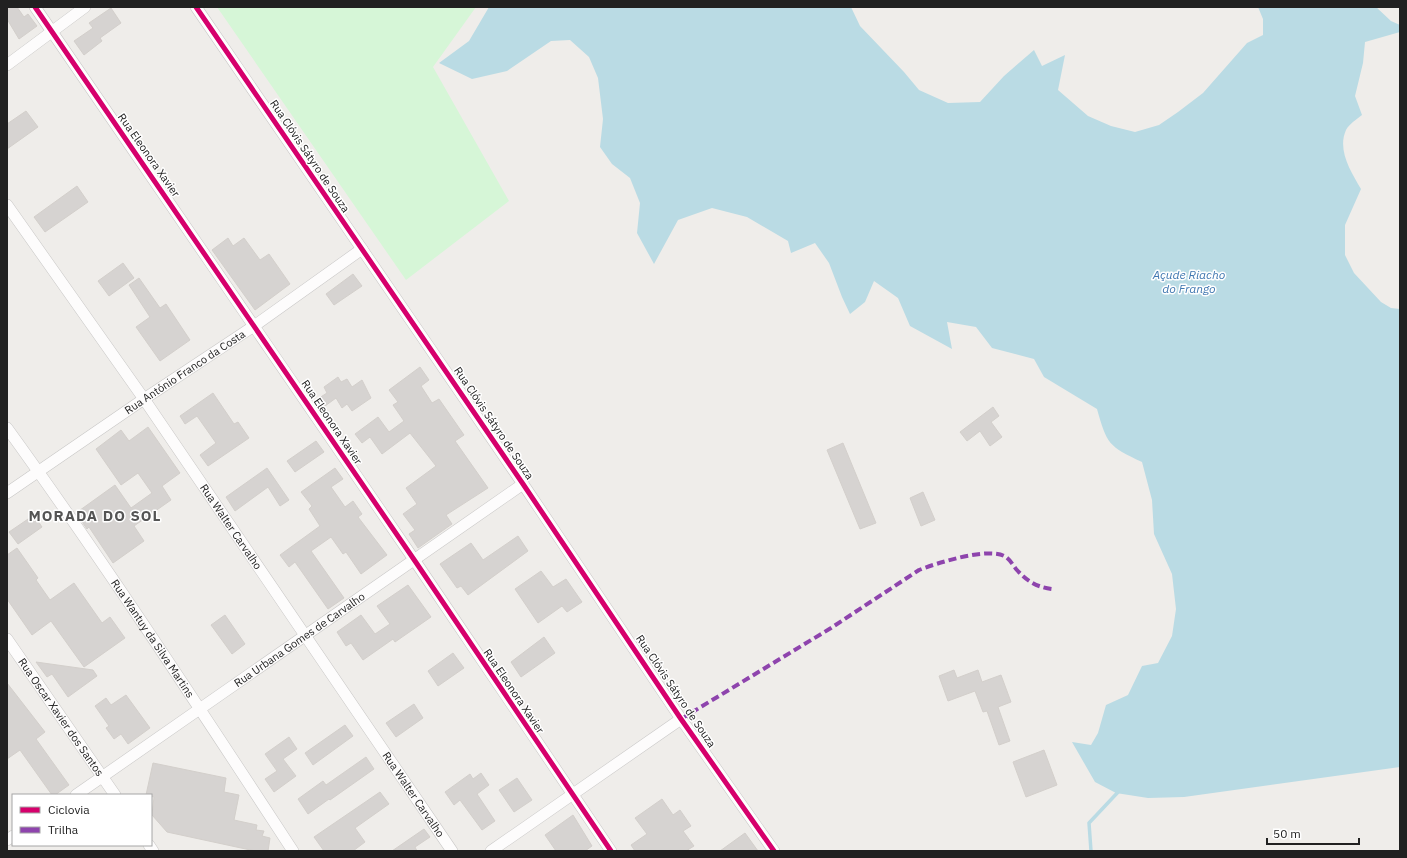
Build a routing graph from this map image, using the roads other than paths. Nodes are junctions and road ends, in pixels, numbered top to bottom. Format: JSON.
{"nodes":[{"id":1,"x":35,"y":7,"type":"edge"},
{"id":2,"x":85,"y":7,"type":"edge"},
{"id":3,"x":196,"y":7,"type":"edge"},
{"id":4,"x":51,"y":31,"type":"junction"},
{"id":5,"x":7,"y":65,"type":"edge"},
{"id":6,"x":7,"y":205,"type":"edge"},
{"id":7,"x":362,"y":249,"type":"junction"},
{"id":8,"x":254,"y":326,"type":"junction"},
{"id":9,"x":144,"y":399,"type":"junction"},
{"id":10,"x":7,"y":428,"type":"edge"},
{"id":11,"x":39,"y":473,"type":"junction"},
{"id":12,"x":523,"y":484,"type":"junction"},
{"id":13,"x":7,"y":494,"type":"edge"},
{"id":14,"x":415,"y":561,"type":"junction"},
{"id":15,"x":306,"y":635,"type":"junction"},
{"id":16,"x":7,"y":639,"type":"edge"},
{"id":17,"x":200,"y":710,"type":"junction"},
{"id":18,"x":682,"y":719,"type":"junction"},
{"id":19,"x":103,"y":777,"type":"junction"},
{"id":20,"x":78,"y":794,"type":"edge"},
{"id":21,"x":114,"y":794,"type":"edge"},
{"id":22,"x":573,"y":796,"type":"junction"},
{"id":23,"x":293,"y":851,"type":"edge"},
{"id":24,"x":452,"y":851,"type":"edge"},
{"id":25,"x":491,"y":851,"type":"edge"},
{"id":26,"x":611,"y":851,"type":"edge"},
{"id":27,"x":774,"y":851,"type":"edge"}],
"edges":[{"from":1,"to":4,"type":"street","name":"Rua Eleonora Xavier"},
{"from":2,"to":4,"type":"street"},
{"from":3,"to":7,"type":"street","name":"Rua Clóvis Sátyro de Souza"},
{"from":4,"to":5,"type":"street"},
{"from":4,"to":8,"type":"street","name":"Rua Eleonora Xavier"},
{"from":6,"to":9,"type":"street","name":"Rua Walter Carvalho"},
{"from":7,"to":8,"type":"street","name":"Rua António Franco da Costa"},
{"from":7,"to":12,"type":"street","name":"Rua Clóvis Sátyro de Souza"},
{"from":8,"to":9,"type":"street","name":"Rua António Franco da Costa"},
{"from":8,"to":14,"type":"street","name":"Rua Eleonora Xavier"},
{"from":9,"to":11,"type":"street","name":"Rua António Franco da Costa"},
{"from":9,"to":15,"type":"street","name":"Rua Walter Carvalho"},
{"from":10,"to":11,"type":"street","name":"Rua Wantuy da Silva Martins"},
{"from":11,"to":13,"type":"street","name":"Rua António Franco da Costa"},
{"from":11,"to":17,"type":"street","name":"Rua Wantuy da Silva Martins"},
{"from":12,"to":14,"type":"street","name":"Rua Urbana Gomes de Carvalho"},
{"from":12,"to":18,"type":"street","name":"Rua Clóvis Sátyro de Souza"},
{"from":14,"to":15,"type":"street","name":"Rua Urbana Gomes de Carvalho"},
{"from":14,"to":22,"type":"street","name":"Rua Eleonora Xavier"},
{"from":15,"to":17,"type":"street","name":"Rua Urbana Gomes de Carvalho"},
{"from":15,"to":24,"type":"street","name":"Rua Walter Carvalho"},
{"from":16,"to":19,"type":"street","name":"Rua Oscar Xavier dos Santos"},
{"from":17,"to":19,"type":"street","name":"Rua Urbana Gomes de Carvalho"},
{"from":17,"to":23,"type":"street","name":"Rua Wantuy da Silva Martins"},
{"from":18,"to":22,"type":"street"},
{"from":18,"to":27,"type":"street","name":"Rua Clóvis Sátyro de Souza"},
{"from":19,"to":20,"type":"street","name":"Rua Urbana Gomes de Carvalho"},
{"from":19,"to":21,"type":"street","name":"Rua Oscar Xavier dos Santos"},
{"from":22,"to":25,"type":"street"},
{"from":22,"to":26,"type":"street","name":"Rua Eleonora Xavier"}]}
